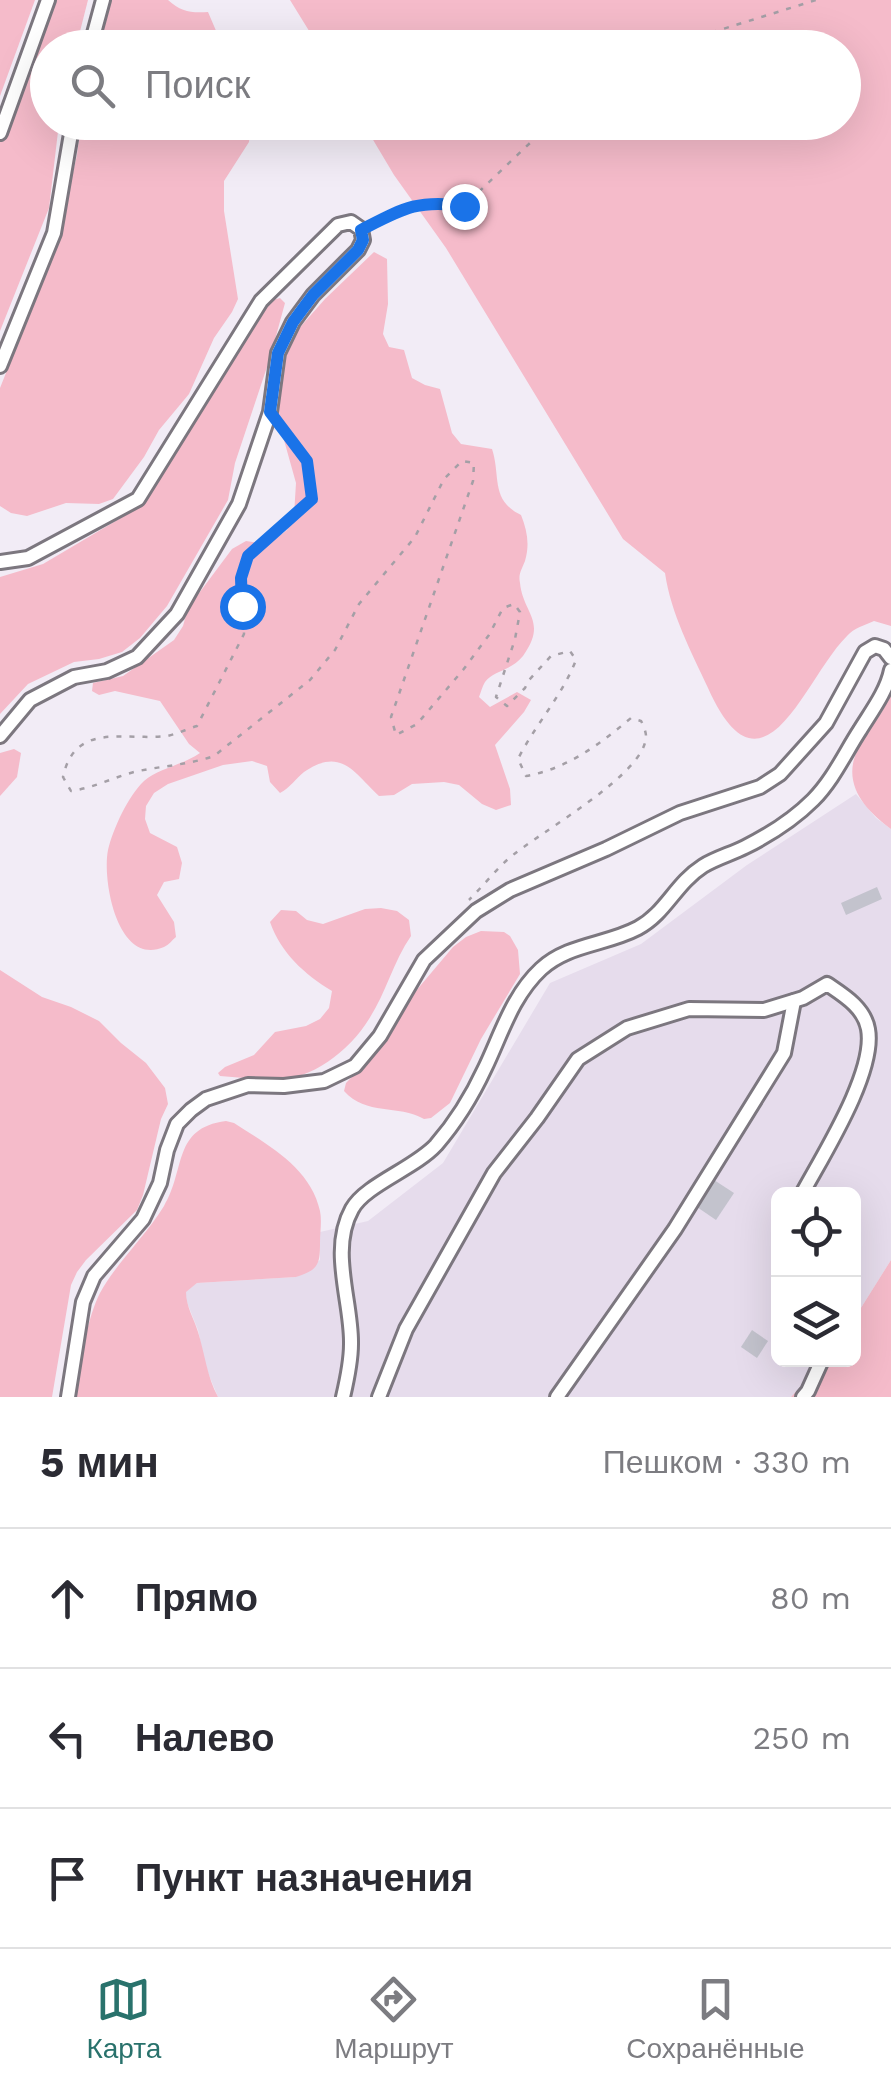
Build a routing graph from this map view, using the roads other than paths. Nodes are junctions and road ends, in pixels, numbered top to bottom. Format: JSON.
{"nodes":[{"id":1,"x":48,"y":0,"type":"edge"},
{"id":2,"x":103,"y":0,"type":"edge"},
{"id":3,"x":37,"y":30,"type":"edge"},
{"id":4,"x":95,"y":30,"type":"edge"},
{"id":5,"x":30,"y":50,"type":"edge"},
{"id":6,"x":0,"y":133,"type":"edge"},
{"id":7,"x":70,"y":140,"type":"edge"},
{"id":8,"x":0,"y":366,"type":"edge"},
{"id":9,"x":0,"y":562,"type":"edge"},
{"id":10,"x":891,"y":658,"type":"edge"},
{"id":11,"x":891,"y":670,"type":"edge"},
{"id":12,"x":0,"y":736,"type":"edge"},
{"id":13,"x":794,"y":1000,"type":"junction"},
{"id":14,"x":806,"y":1187,"type":"edge"},
{"id":15,"x":819,"y":1367,"type":"edge"},
{"id":16,"x":68,"y":1397,"type":"edge"},
{"id":17,"x":343,"y":1397,"type":"edge"},
{"id":18,"x":379,"y":1397,"type":"edge"},
{"id":19,"x":557,"y":1397,"type":"edge"},
{"id":20,"x":803,"y":1397,"type":"edge"}],
"edges":[{"from":1,"to":3,"type":"street"},
{"from":2,"to":4,"type":"street"},
{"from":5,"to":6,"type":"street"},
{"from":7,"to":8,"type":"street"},
{"from":9,"to":12,"type":"street"},
{"from":10,"to":16,"type":"street"},
{"from":11,"to":17,"type":"street"},
{"from":13,"to":14,"type":"street"},
{"from":13,"to":18,"type":"street"},
{"from":13,"to":19,"type":"street"},
{"from":15,"to":20,"type":"street"}]}
